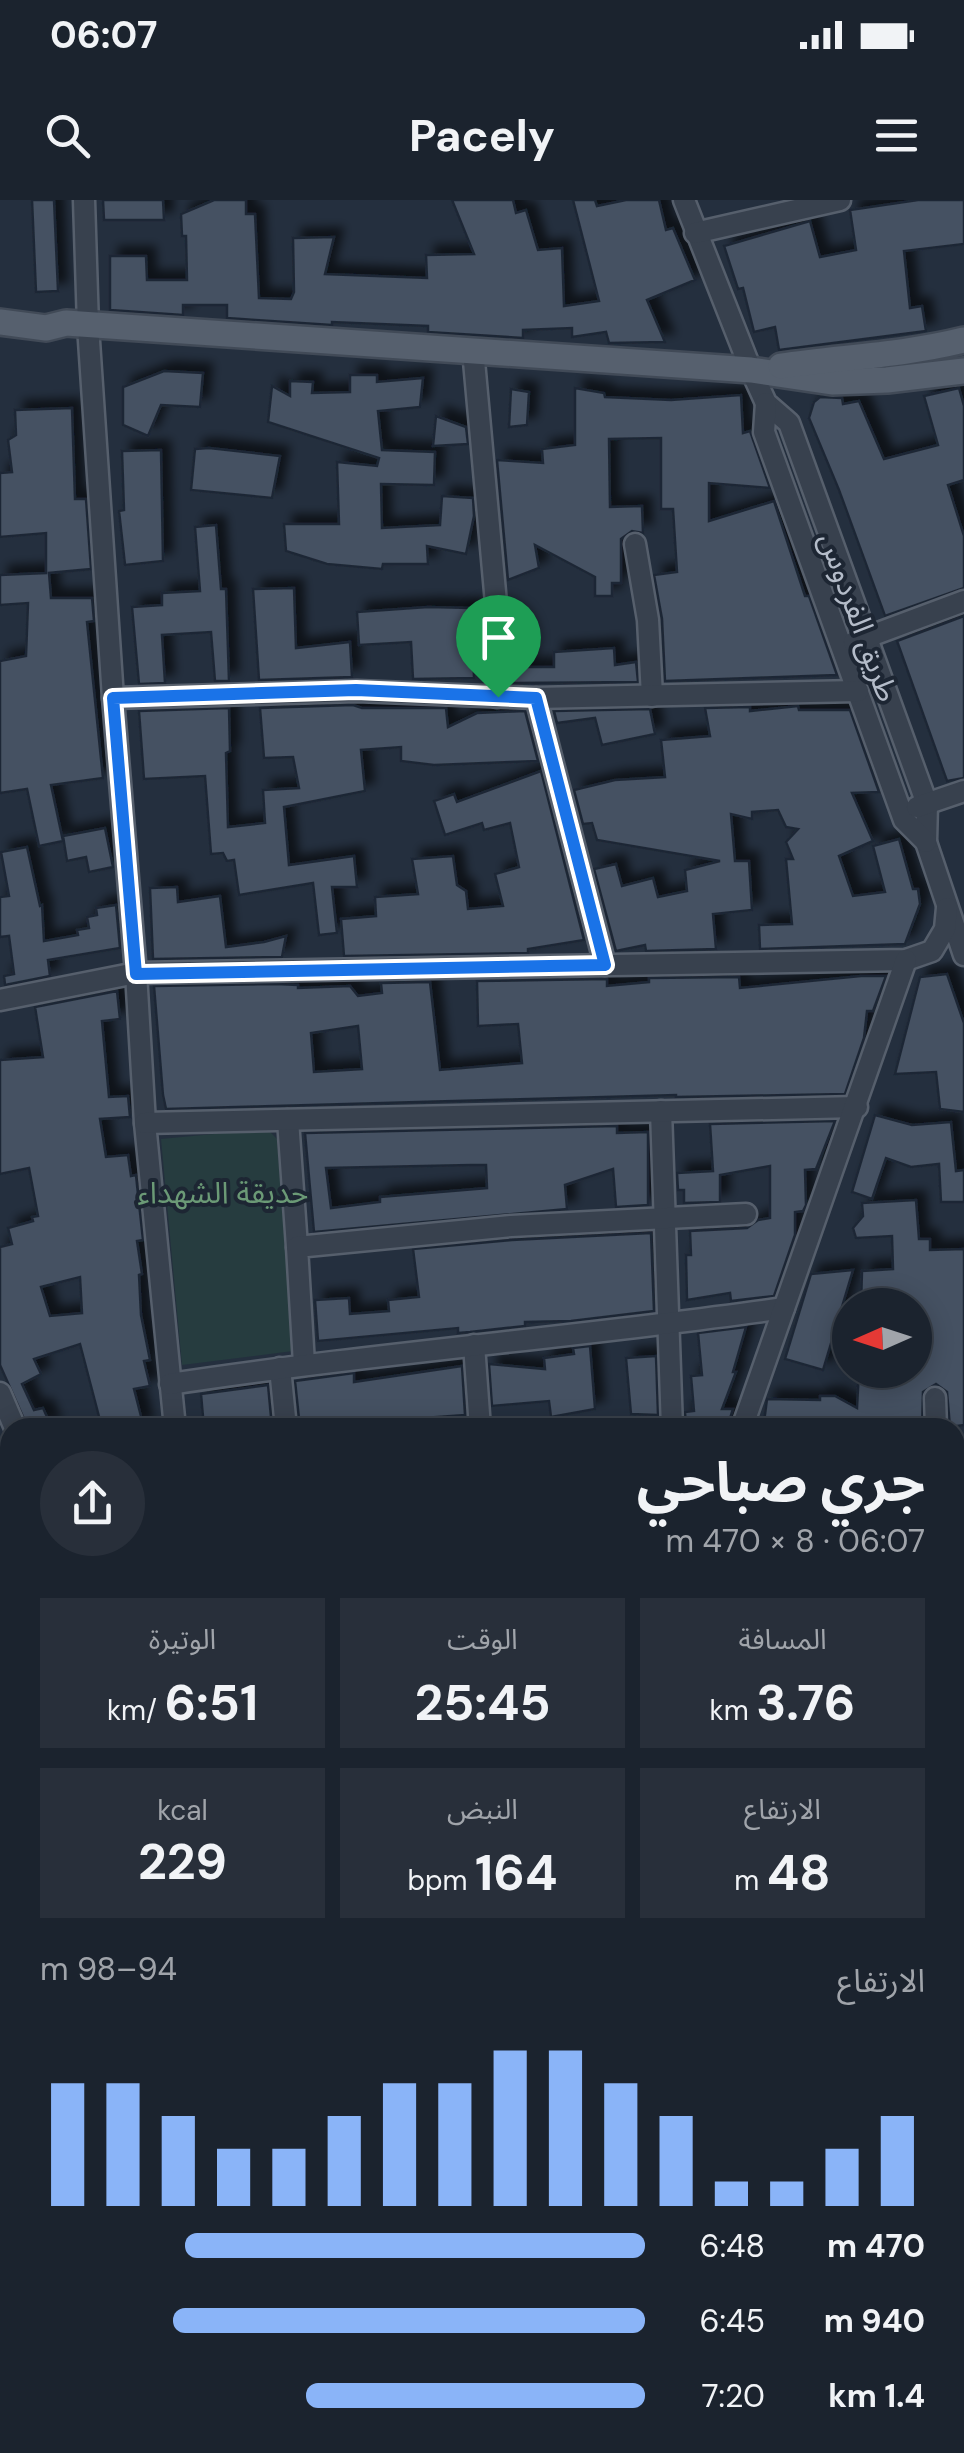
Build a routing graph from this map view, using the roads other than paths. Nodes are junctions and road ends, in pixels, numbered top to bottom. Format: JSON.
{"nodes":[{"id":1,"x":84,"y":200,"type":"edge"},
{"id":2,"x":684,"y":200,"type":"edge"},
{"id":3,"x":840,"y":200,"type":"edge"},
{"id":4,"x":695,"y":233,"type":"junction"},
{"id":5,"x":0,"y":306,"type":"edge"},
{"id":6,"x":0,"y":322,"type":"edge"},
{"id":7,"x":77,"y":325,"type":"junction"},
{"id":8,"x":964,"y":340,"type":"edge"},
{"id":9,"x":474,"y":350,"type":"junction"},
{"id":10,"x":751,"y":370,"type":"junction"},
{"id":11,"x":964,"y":372,"type":"edge"},
{"id":12,"x":766,"y":403,"type":"junction"},
{"id":13,"x":635,"y":544,"type":"dead end"},
{"id":14,"x":964,"y":601,"type":"edge"},
{"id":15,"x":867,"y":638,"type":"junction"},
{"id":16,"x":843,"y":646,"type":"junction"},
{"id":17,"x":858,"y":691,"type":"junction"},
{"id":18,"x":652,"y":696,"type":"junction"},
{"id":19,"x":498,"y":697,"type":"junction"},
{"id":20,"x":113,"y":698,"type":"junction"},
{"id":21,"x":536,"y":698,"type":"junction"},
{"id":22,"x":964,"y":790,"type":"edge"},
{"id":23,"x":927,"y":804,"type":"junction"},
{"id":24,"x":901,"y":813,"type":"junction"},
{"id":25,"x":926,"y":842,"type":"junction"},
{"id":26,"x":947,"y":908,"type":"junction"},
{"id":27,"x":964,"y":955,"type":"edge"},
{"id":28,"x":906,"y":960,"type":"junction"},
{"id":29,"x":605,"y":965,"type":"junction"},
{"id":30,"x":136,"y":974,"type":"junction"},
{"id":31,"x":0,"y":1000,"type":"edge"},
{"id":32,"x":857,"y":1107,"type":"junction"},
{"id":33,"x":661,"y":1111,"type":"junction"},
{"id":34,"x":288,"y":1120,"type":"junction"},
{"id":35,"x":145,"y":1123,"type":"junction"},
{"id":36,"x":746,"y":1214,"type":"dead end"},
{"id":37,"x":665,"y":1217,"type":"junction"},
{"id":38,"x":298,"y":1247,"type":"junction"},
{"id":39,"x":784,"y":1308,"type":"junction"},
{"id":40,"x":668,"y":1324,"type":"junction"},
{"id":41,"x":474,"y":1345,"type":"junction"},
{"id":42,"x":304,"y":1364,"type":"junction"},
{"id":43,"x":280,"y":1368,"type":"junction"},
{"id":44,"x":170,"y":1384,"type":"junction"},
{"id":45,"x":0,"y":1392,"type":"edge"},
{"id":46,"x":935,"y":1398,"type":"dead end"},
{"id":47,"x":11,"y":1418,"type":"edge"},
{"id":48,"x":173,"y":1418,"type":"edge"},
{"id":49,"x":285,"y":1418,"type":"edge"},
{"id":50,"x":479,"y":1418,"type":"edge"},
{"id":51,"x":672,"y":1418,"type":"edge"},
{"id":52,"x":746,"y":1418,"type":"edge"},
{"id":53,"x":936,"y":1418,"type":"edge"}],
"edges":[{"from":1,"to":7,"type":"street"},
{"from":2,"to":4,"type":"street","name":"طريق الفردوس"},
{"from":3,"to":4,"type":"street"},
{"from":4,"to":10,"type":"street","name":"طريق الفردوس"},
{"from":5,"to":7,"type":"main road"},
{"from":6,"to":7,"type":"main road"},
{"from":7,"to":9,"type":"main road"},
{"from":7,"to":20,"type":"street"},
{"from":8,"to":10,"type":"main road"},
{"from":9,"to":10,"type":"main road"},
{"from":9,"to":19,"type":"street"},
{"from":10,"to":11,"type":"main road"},
{"from":10,"to":12,"type":"street","name":"طريق الفردوس"},
{"from":12,"to":15,"type":"street","name":"طريق الفردوس"},
{"from":12,"to":16,"type":"street","name":"طريق الفردوس"},
{"from":13,"to":18,"type":"street"},
{"from":14,"to":15,"type":"street"},
{"from":15,"to":16,"type":"street"},
{"from":15,"to":23,"type":"street","name":"طريق الفردوس"},
{"from":16,"to":17,"type":"street","name":"طريق الفردوس"},
{"from":17,"to":18,"type":"street"},
{"from":17,"to":24,"type":"street","name":"طريق الفردوس"},
{"from":18,"to":21,"type":"street"},
{"from":19,"to":20,"type":"street"},
{"from":19,"to":21,"type":"street"},
{"from":20,"to":30,"type":"street"},
{"from":21,"to":29,"type":"street"},
{"from":22,"to":23,"type":"street"},
{"from":23,"to":24,"type":"street"},
{"from":23,"to":25,"type":"street","name":"طريق الفردوس"},
{"from":24,"to":25,"type":"street","name":"طريق الفردوس"},
{"from":25,"to":26,"type":"street","name":"طريق الفردوس"},
{"from":26,"to":27,"type":"street","name":"طريق الفردوس"},
{"from":26,"to":28,"type":"street"},
{"from":28,"to":29,"type":"street"},
{"from":28,"to":32,"type":"street"},
{"from":29,"to":30,"type":"street"},
{"from":30,"to":31,"type":"street"},
{"from":30,"to":35,"type":"street"},
{"from":32,"to":33,"type":"street"},
{"from":32,"to":39,"type":"street"},
{"from":33,"to":34,"type":"street"},
{"from":33,"to":37,"type":"street"},
{"from":34,"to":35,"type":"street"},
{"from":34,"to":38,"type":"street"},
{"from":35,"to":44,"type":"street"},
{"from":36,"to":37,"type":"street"},
{"from":37,"to":38,"type":"street"},
{"from":37,"to":40,"type":"street"},
{"from":38,"to":42,"type":"street"},
{"from":39,"to":40,"type":"street"},
{"from":39,"to":52,"type":"street"},
{"from":40,"to":41,"type":"street"},
{"from":40,"to":51,"type":"street"},
{"from":41,"to":42,"type":"street"},
{"from":41,"to":50,"type":"street"},
{"from":42,"to":43,"type":"street"},
{"from":43,"to":44,"type":"street"},
{"from":43,"to":49,"type":"street"},
{"from":44,"to":48,"type":"street"},
{"from":45,"to":47,"type":"street"},
{"from":46,"to":53,"type":"street"}]}
